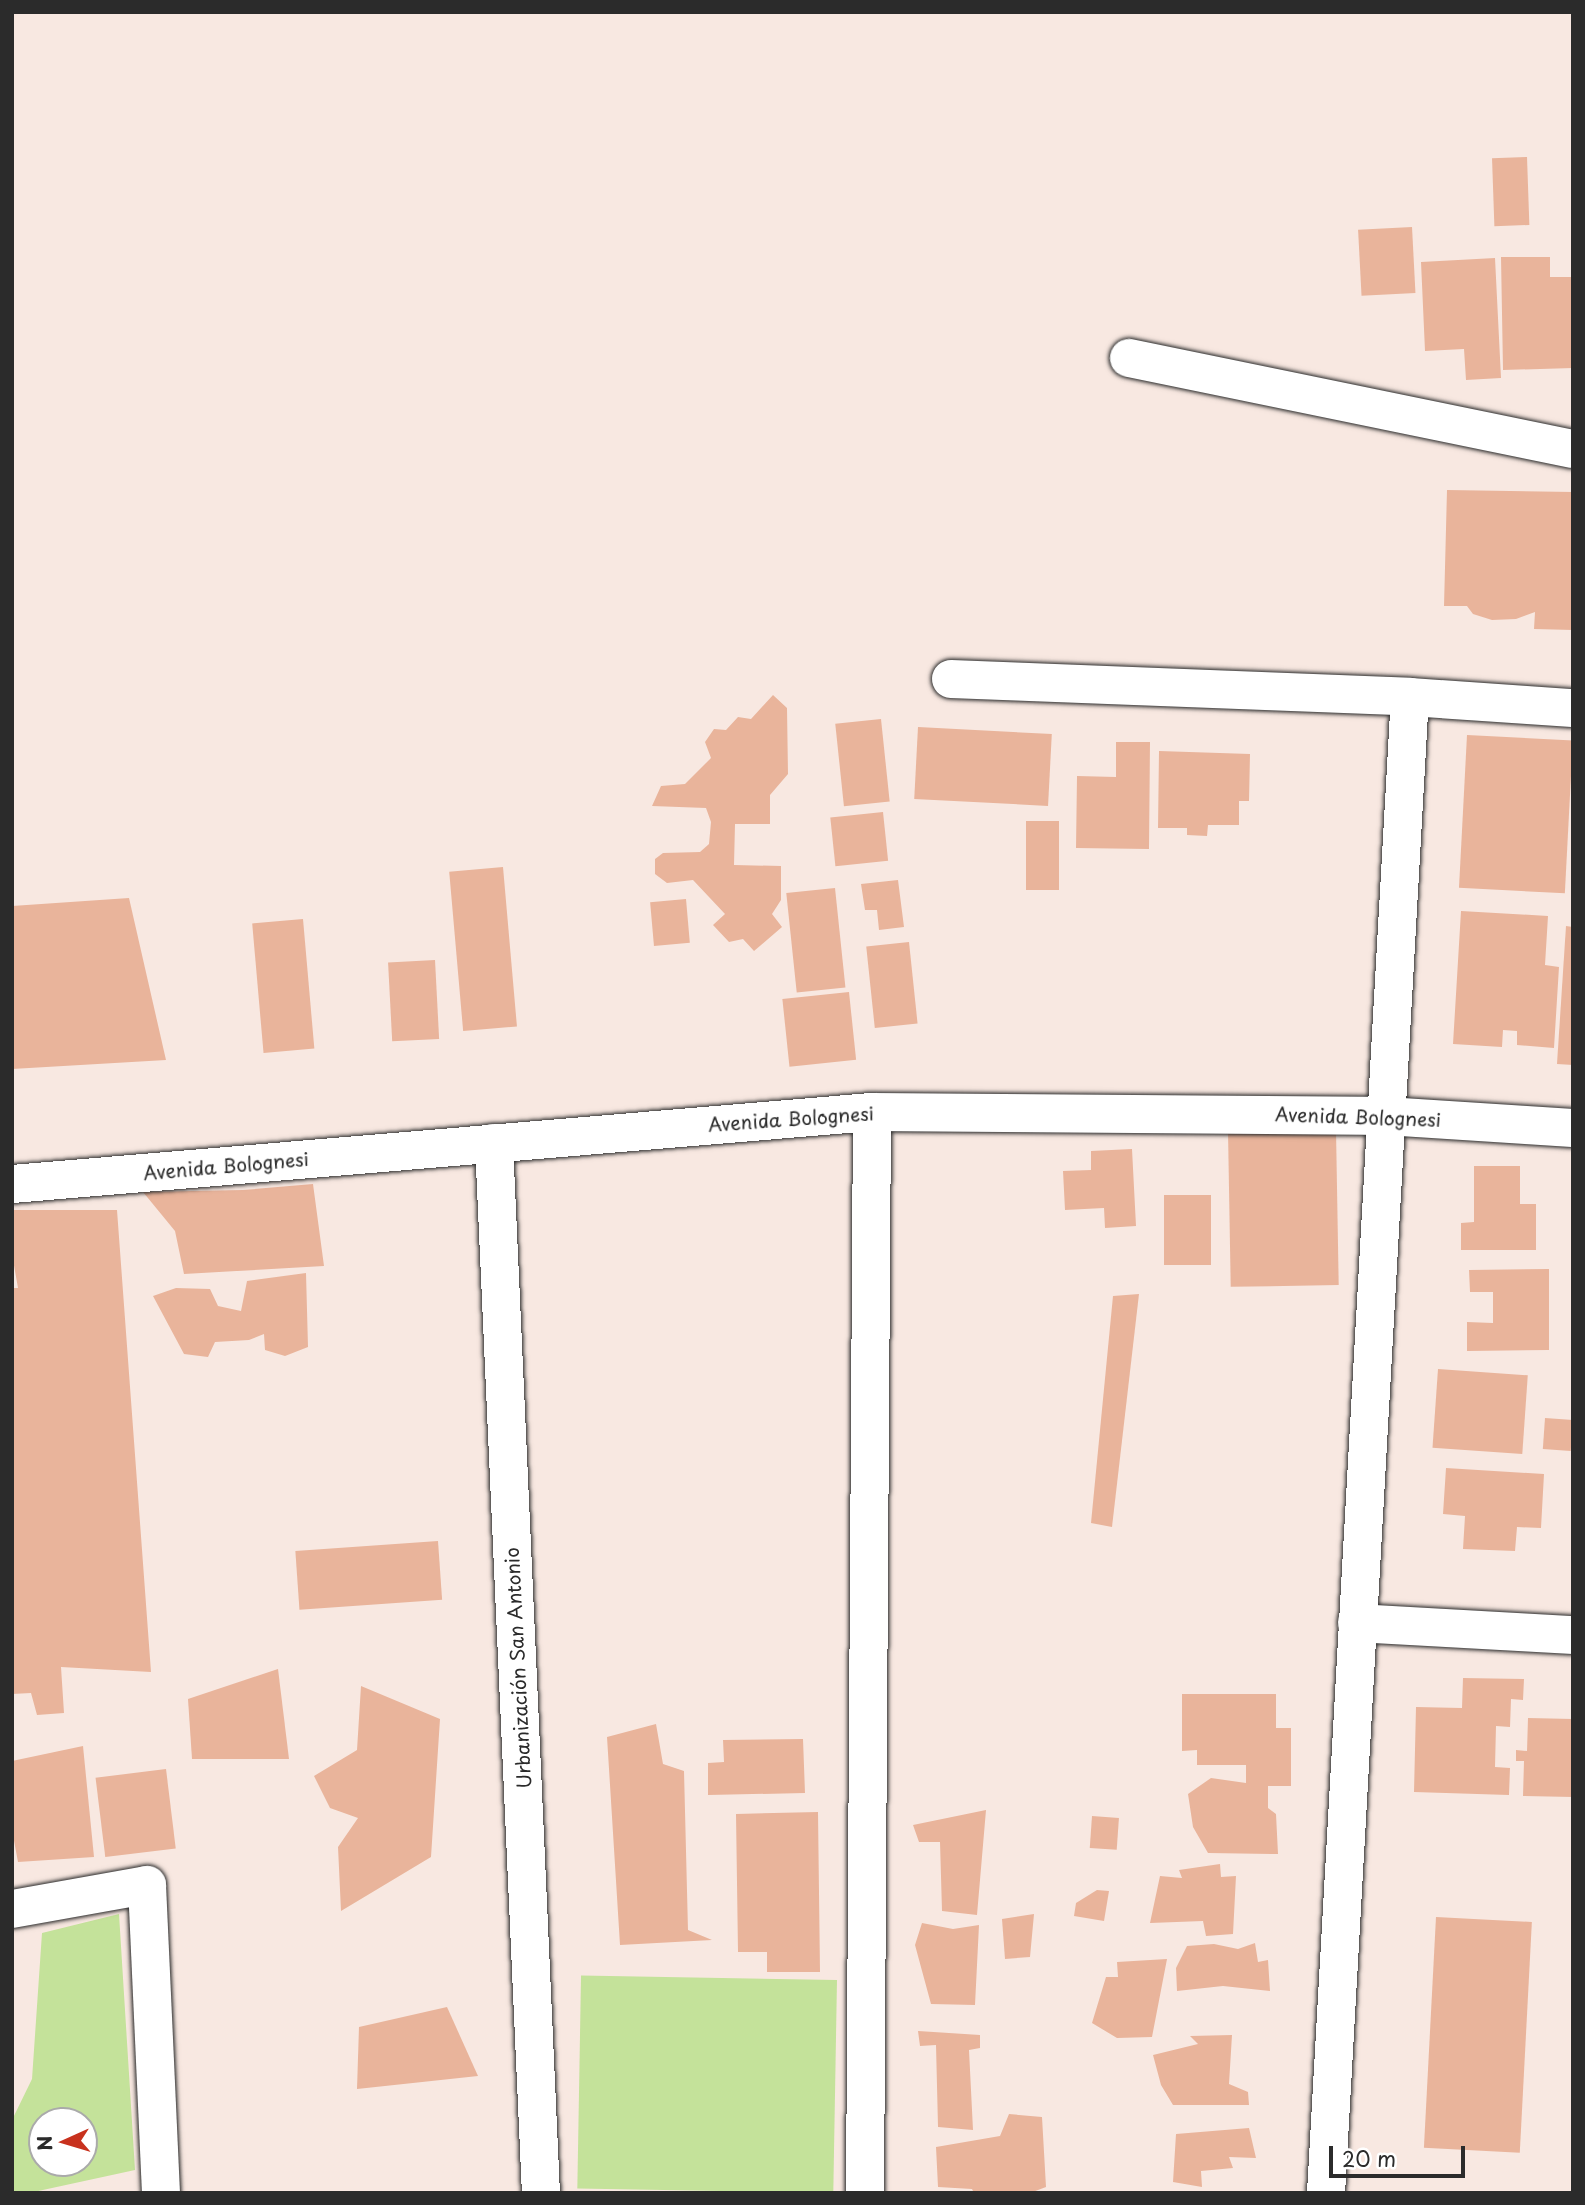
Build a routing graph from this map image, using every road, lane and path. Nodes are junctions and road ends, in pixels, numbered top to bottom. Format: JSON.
{"nodes":[{"id":1,"x":1129,"y":358,"type":"dead end"},
{"id":2,"x":1573,"y":449,"type":"edge"},
{"id":3,"x":951,"y":679,"type":"dead end"},
{"id":4,"x":1410,"y":696,"type":"junction"},
{"id":5,"x":1573,"y":708,"type":"edge"},
{"id":6,"x":872,"y":1112,"type":"junction"},
{"id":7,"x":1386,"y":1116,"type":"junction"},
{"id":8,"x":1573,"y":1128,"type":"edge"},
{"id":9,"x":494,"y":1143,"type":"junction"},
{"id":10,"x":12,"y":1184,"type":"edge"},
{"id":11,"x":1357,"y":1623,"type":"junction"},
{"id":12,"x":1573,"y":1635,"type":"edge"},
{"id":13,"x":12,"y":1909,"type":"edge"},
{"id":14,"x":161,"y":2193,"type":"edge"},
{"id":15,"x":541,"y":2193,"type":"edge"},
{"id":16,"x":865,"y":2193,"type":"edge"},
{"id":17,"x":1326,"y":2193,"type":"edge"}],
"edges":[{"from":1,"to":2,"type":"street"},
{"from":3,"to":4,"type":"street"},
{"from":4,"to":5,"type":"street"},
{"from":4,"to":7,"type":"street"},
{"from":6,"to":7,"type":"street","name":"Avenida Bolognesi"},
{"from":6,"to":9,"type":"street","name":"Avenida Bolognesi"},
{"from":6,"to":16,"type":"street"},
{"from":7,"to":8,"type":"street","name":"Avenida Bolognesi"},
{"from":7,"to":11,"type":"street"},
{"from":9,"to":10,"type":"street","name":"Avenida Bolognesi"},
{"from":9,"to":15,"type":"street","name":"Urbanización San Antonio"},
{"from":11,"to":12,"type":"street"},
{"from":11,"to":17,"type":"street"},
{"from":13,"to":14,"type":"street"}]}
